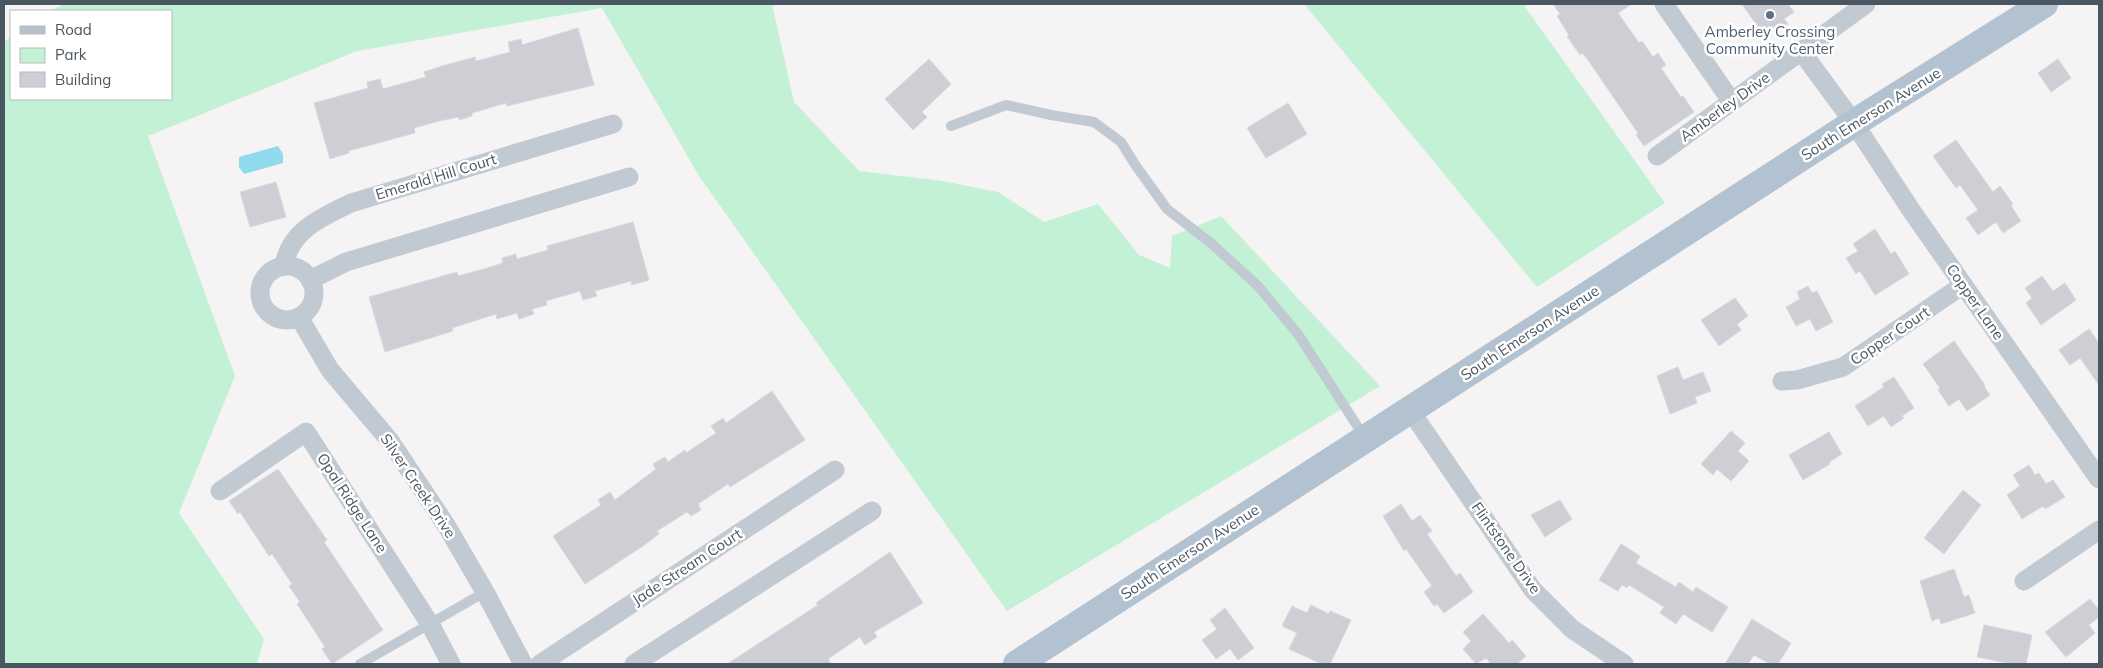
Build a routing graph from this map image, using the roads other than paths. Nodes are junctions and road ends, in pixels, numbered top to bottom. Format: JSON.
{"nodes":[{"id":1,"x":1664,"y":4,"type":"edge"},
{"id":2,"x":1866,"y":4,"type":"edge"},
{"id":3,"x":2044,"y":4,"type":"edge"},
{"id":4,"x":1802,"y":51,"type":"junction"},
{"id":5,"x":1732,"y":102,"type":"junction"},
{"id":6,"x":613,"y":124,"type":"dead end"},
{"id":7,"x":1854,"y":124,"type":"junction"},
{"id":8,"x":951,"y":126,"type":"dead end"},
{"id":9,"x":1658,"y":156,"type":"dead end"},
{"id":10,"x":629,"y":177,"type":"dead end"},
{"id":11,"x":284,"y":266,"type":"junction"},
{"id":12,"x":310,"y":280,"type":"junction"},
{"id":13,"x":1963,"y":285,"type":"junction"},
{"id":14,"x":299,"y":317,"type":"junction"},
{"id":15,"x":1782,"y":381,"type":"dead end"},
{"id":16,"x":1410,"y":410,"type":"junction"},
{"id":17,"x":1366,"y":438,"type":"junction"},
{"id":18,"x":835,"y":470,"type":"dead end"},
{"id":19,"x":2099,"y":479,"type":"edge"},
{"id":20,"x":220,"y":491,"type":"dead end"},
{"id":21,"x":872,"y":511,"type":"dead end"},
{"id":22,"x":2099,"y":530,"type":"edge"},
{"id":23,"x":2024,"y":581,"type":"dead end"},
{"id":24,"x":485,"y":592,"type":"junction"},
{"id":25,"x":430,"y":624,"type":"junction"},
{"id":26,"x":360,"y":664,"type":"edge"},
{"id":27,"x":451,"y":664,"type":"edge"},
{"id":28,"x":523,"y":664,"type":"edge"},
{"id":29,"x":540,"y":664,"type":"edge"},
{"id":30,"x":634,"y":664,"type":"edge"},
{"id":31,"x":1017,"y":664,"type":"edge"},
{"id":32,"x":1624,"y":664,"type":"edge"}],
"edges":[{"from":1,"to":5,"type":"street"},
{"from":2,"to":4,"type":"street","name":"Amberley Drive"},
{"from":3,"to":7,"type":"main road","name":"South Emerson Avenue"},
{"from":4,"to":5,"type":"street","name":"Amberley Drive"},
{"from":4,"to":7,"type":"street","name":"Copper Lane"},
{"from":5,"to":9,"type":"street","name":"Amberley Drive"},
{"from":6,"to":11,"type":"street","name":"Emerald Hill Court"},
{"from":7,"to":13,"type":"street","name":"Copper Lane"},
{"from":7,"to":16,"type":"main road","name":"South Emerson Avenue"},
{"from":8,"to":17,"type":"lane"},
{"from":10,"to":12,"type":"street"},
{"from":11,"to":12,"type":"street"},
{"from":11,"to":14,"type":"street"},
{"from":12,"to":14,"type":"street"},
{"from":13,"to":15,"type":"street","name":"Copper Court"},
{"from":13,"to":19,"type":"street","name":"Copper Lane"},
{"from":14,"to":24,"type":"street","name":"Silver Creek Drive"},
{"from":16,"to":17,"type":"main road","name":"South Emerson Avenue"},
{"from":16,"to":32,"type":"street","name":"Flintstone Drive"},
{"from":17,"to":31,"type":"main road","name":"South Emerson Avenue"},
{"from":18,"to":29,"type":"street","name":"Jade Stream Court"},
{"from":20,"to":25,"type":"street","name":"Opal Ridge Lane"},
{"from":21,"to":30,"type":"street"},
{"from":22,"to":23,"type":"street"},
{"from":24,"to":25,"type":"lane"},
{"from":24,"to":28,"type":"street","name":"Silver Creek Drive"},
{"from":25,"to":26,"type":"lane"},
{"from":25,"to":27,"type":"street","name":"Opal Ridge Lane"}]}
